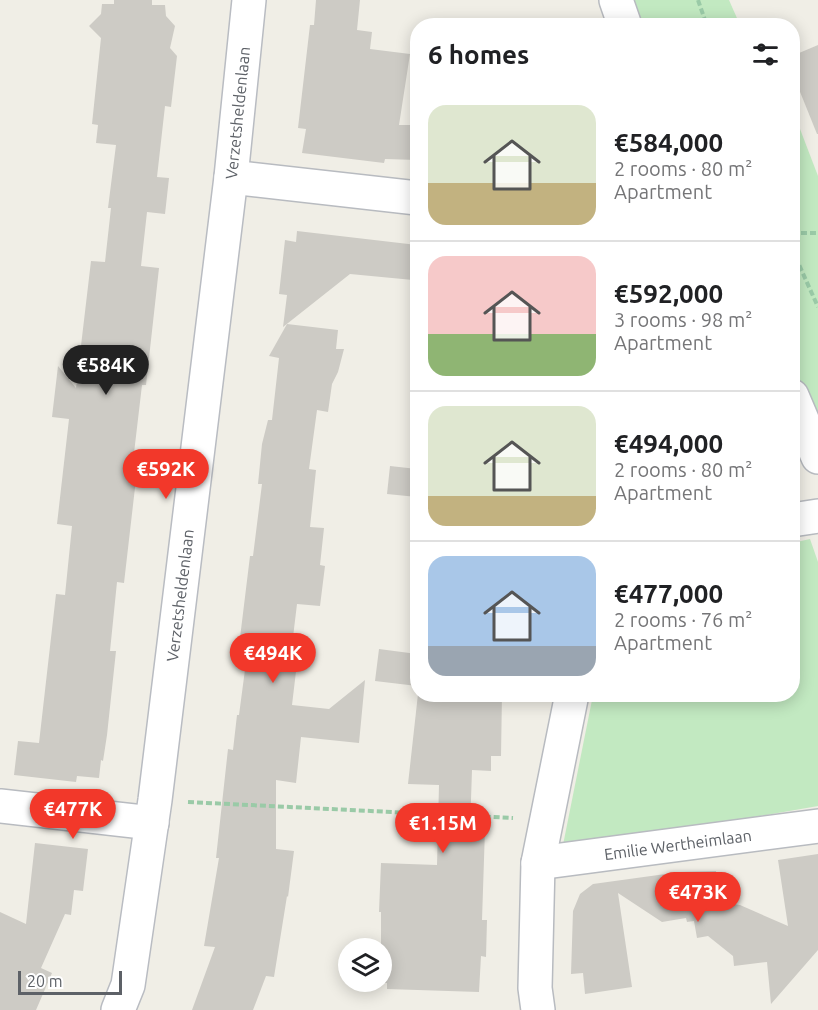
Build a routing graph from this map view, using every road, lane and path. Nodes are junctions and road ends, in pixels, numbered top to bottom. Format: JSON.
{"nodes":[{"id":1,"x":249,"y":0,"type":"edge"},
{"id":2,"x":616,"y":0,"type":"edge"},
{"id":3,"x":698,"y":0,"type":"edge"},
{"id":4,"x":623,"y":18,"type":"edge"},
{"id":5,"x":704,"y":18,"type":"edge"},
{"id":6,"x":231,"y":177,"type":"junction"},
{"id":7,"x":410,"y":197,"type":"edge"},
{"id":8,"x":818,"y":233,"type":"edge"},
{"id":9,"x":800,"y":234,"type":"edge"},
{"id":10,"x":800,"y":267,"type":"edge"},
{"id":11,"x":818,"y":308,"type":"edge"},
{"id":12,"x":800,"y":415,"type":"edge"},
{"id":13,"x":818,"y":457,"type":"edge"},
{"id":14,"x":818,"y":516,"type":"edge"},
{"id":15,"x":800,"y":519,"type":"edge"},
{"id":16,"x":570,"y":702,"type":"edge"},
{"id":17,"x":0,"y":806,"type":"edge"},
{"id":18,"x":154,"y":811,"type":"junction"},
{"id":19,"x":547,"y":819,"type":"junction"},
{"id":20,"x":818,"y":826,"type":"edge"},
{"id":21,"x":538,"y":863,"type":"junction"},
{"id":22,"x":118,"y":1010,"type":"edge"},
{"id":23,"x":538,"y":1010,"type":"edge"}],
"edges":[{"from":1,"to":6,"type":"street","name":"Verzetsheldenlaan"},
{"from":2,"to":4,"type":"street"},
{"from":3,"to":5,"type":"path"},
{"from":6,"to":7,"type":"street"},
{"from":6,"to":18,"type":"street","name":"Verzetsheldenlaan"},
{"from":8,"to":9,"type":"path"},
{"from":10,"to":11,"type":"path"},
{"from":12,"to":13,"type":"street"},
{"from":14,"to":15,"type":"street"},
{"from":16,"to":19,"type":"street"},
{"from":17,"to":18,"type":"street"},
{"from":18,"to":19,"type":"path"},
{"from":18,"to":22,"type":"street","name":"Verzetsheldenlaan"},
{"from":19,"to":21,"type":"street"},
{"from":20,"to":21,"type":"street","name":"Emilie Wertheimlaan"},
{"from":21,"to":23,"type":"street"}]}
